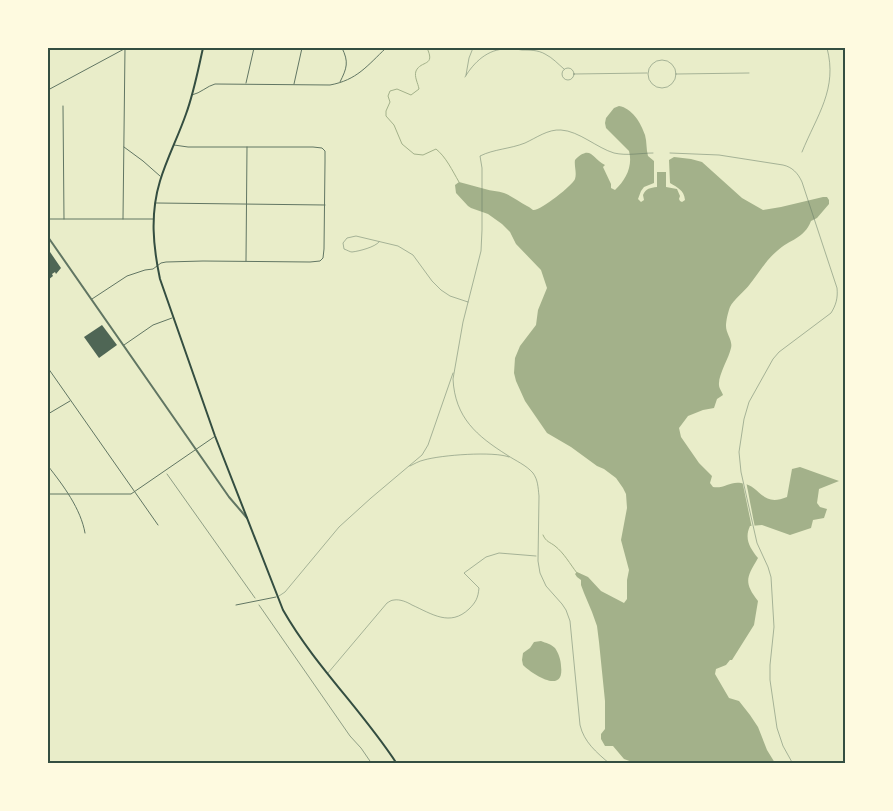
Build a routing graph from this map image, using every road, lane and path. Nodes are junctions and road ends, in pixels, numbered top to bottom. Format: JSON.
{"nodes":[{"id":1,"x":125,"y":48,"type":"edge"},
{"id":2,"x":203,"y":48,"type":"edge"},
{"id":3,"x":254,"y":48,"type":"edge"},
{"id":4,"x":302,"y":48,"type":"edge"},
{"id":5,"x":342,"y":48,"type":"edge"},
{"id":6,"x":386,"y":48,"type":"edge"},
{"id":7,"x":473,"y":48,"type":"edge"},
{"id":8,"x":506,"y":48,"type":"edge"},
{"id":9,"x":827,"y":48,"type":"edge"},
{"id":10,"x":564,"y":69,"type":"junction"},
{"id":11,"x":648,"y":73,"type":"junction"},
{"id":12,"x":749,"y":73,"type":"dead end"},
{"id":13,"x":574,"y":74,"type":"junction"},
{"id":14,"x":675,"y":74,"type":"junction"},
{"id":15,"x":339,"y":83,"type":"junction"},
{"id":16,"x":246,"y":84,"type":"junction"},
{"id":17,"x":294,"y":84,"type":"junction"},
{"id":18,"x":48,"y":90,"type":"edge"},
{"id":19,"x":192,"y":95,"type":"junction"},
{"id":20,"x":64,"y":106,"type":"dead end"},
{"id":21,"x":174,"y":145,"type":"junction"},
{"id":22,"x":124,"y":147,"type":"junction"},
{"id":23,"x":247,"y":147,"type":"junction"},
{"id":24,"x":802,"y":152,"type":"dead end"},
{"id":25,"x":653,"y":153,"type":"dead end"},
{"id":26,"x":670,"y":154,"type":"dead end"},
{"id":27,"x":161,"y":177,"type":"junction"},
{"id":28,"x":155,"y":203,"type":"junction"},
{"id":29,"x":247,"y":205,"type":"junction"},
{"id":30,"x":325,"y":206,"type":"junction"},
{"id":31,"x":48,"y":219,"type":"edge"},
{"id":32,"x":64,"y":219,"type":"junction"},
{"id":33,"x":123,"y":219,"type":"junction"},
{"id":34,"x":154,"y":219,"type":"junction"},
{"id":35,"x":48,"y":238,"type":"edge"},
{"id":36,"x":380,"y":242,"type":"junction"},
{"id":37,"x":246,"y":261,"type":"junction"},
{"id":38,"x":157,"y":266,"type":"junction"},
{"id":39,"x":91,"y":300,"type":"junction"},
{"id":40,"x":468,"y":302,"type":"junction"},
{"id":41,"x":173,"y":318,"type":"junction"},
{"id":42,"x":123,"y":345,"type":"junction"},
{"id":43,"x":48,"y":368,"type":"edge"},
{"id":44,"x":454,"y":372,"type":"junction"},
{"id":45,"x":71,"y":401,"type":"junction"},
{"id":46,"x":48,"y":414,"type":"edge"},
{"id":47,"x":214,"y":436,"type":"junction"},
{"id":48,"x":196,"y":449,"type":"junction"},
{"id":49,"x":511,"y":458,"type":"junction"},
{"id":50,"x":48,"y":466,"type":"edge"},
{"id":51,"x":408,"y":467,"type":"junction"},
{"id":52,"x":165,"y":470,"type":"junction"},
{"id":53,"x":135,"y":492,"type":"junction"},
{"id":54,"x":48,"y":494,"type":"edge"},
{"id":55,"x":68,"y":494,"type":"junction"},
{"id":56,"x":246,"y":518,"type":"junction"},
{"id":57,"x":158,"y":525,"type":"dead end"},
{"id":58,"x":85,"y":533,"type":"dead end"},
{"id":59,"x":538,"y":556,"type":"junction"},
{"id":60,"x":277,"y":597,"type":"junction"},
{"id":61,"x":257,"y":601,"type":"junction"},
{"id":62,"x":236,"y":605,"type":"dead end"},
{"id":63,"x":328,"y":673,"type":"junction"},
{"id":64,"x":372,"y":764,"type":"edge"},
{"id":65,"x":397,"y":764,"type":"edge"},
{"id":66,"x":610,"y":764,"type":"edge"},
{"id":67,"x":793,"y":764,"type":"edge"}],
"edges":[{"from":1,"to":18,"type":"street"},
{"from":1,"to":22,"type":"street"},
{"from":2,"to":19,"type":"main road"},
{"from":3,"to":16,"type":"street"},
{"from":4,"to":17,"type":"street"},
{"from":5,"to":15,"type":"street"},
{"from":6,"to":15,"type":"street"},
{"from":7,"to":8,"type":"lane"},
{"from":8,"to":10,"type":"lane"},
{"from":9,"to":24,"type":"lane"},
{"from":10,"to":13,"type":"lane"},
{"from":10,"to":13,"type":"lane"},
{"from":11,"to":13,"type":"lane"},
{"from":11,"to":14,"type":"lane"},
{"from":11,"to":14,"type":"lane"},
{"from":12,"to":14,"type":"lane"},
{"from":15,"to":17,"type":"street"},
{"from":16,"to":17,"type":"street"},
{"from":16,"to":19,"type":"street"},
{"from":19,"to":21,"type":"main road"},
{"from":20,"to":32,"type":"street"},
{"from":21,"to":23,"type":"street"},
{"from":21,"to":27,"type":"main road"},
{"from":22,"to":27,"type":"street"},
{"from":22,"to":33,"type":"street"},
{"from":23,"to":29,"type":"street"},
{"from":23,"to":30,"type":"street"},
{"from":25,"to":40,"type":"lane"},
{"from":26,"to":67,"type":"lane"},
{"from":27,"to":28,"type":"main road"},
{"from":28,"to":29,"type":"street"},
{"from":28,"to":34,"type":"main road"},
{"from":29,"to":30,"type":"street"},
{"from":29,"to":37,"type":"street"},
{"from":30,"to":37,"type":"street"},
{"from":31,"to":32,"type":"street"},
{"from":32,"to":33,"type":"street"},
{"from":33,"to":34,"type":"street"},
{"from":34,"to":38,"type":"main road"},
{"from":35,"to":39,"type":"street"},
{"from":36,"to":36,"type":"lane"},
{"from":36,"to":40,"type":"lane"},
{"from":37,"to":38,"type":"street"},
{"from":38,"to":39,"type":"street"},
{"from":38,"to":41,"type":"main road"},
{"from":39,"to":42,"type":"street"},
{"from":40,"to":44,"type":"lane"},
{"from":41,"to":42,"type":"street"},
{"from":41,"to":47,"type":"main road"},
{"from":42,"to":48,"type":"street"},
{"from":43,"to":45,"type":"street"},
{"from":44,"to":49,"type":"lane"},
{"from":44,"to":51,"type":"lane"},
{"from":45,"to":46,"type":"street"},
{"from":45,"to":53,"type":"street"},
{"from":47,"to":48,"type":"street"},
{"from":47,"to":56,"type":"main road"},
{"from":48,"to":52,"type":"street"},
{"from":48,"to":56,"type":"street"},
{"from":49,"to":51,"type":"lane"},
{"from":49,"to":59,"type":"lane"},
{"from":50,"to":55,"type":"street"},
{"from":51,"to":60,"type":"lane"},
{"from":52,"to":53,"type":"street"},
{"from":52,"to":61,"type":"path"},
{"from":53,"to":55,"type":"street"},
{"from":53,"to":57,"type":"street"},
{"from":54,"to":55,"type":"street"},
{"from":55,"to":58,"type":"street"},
{"from":56,"to":60,"type":"main road"},
{"from":59,"to":63,"type":"lane"},
{"from":59,"to":66,"type":"lane"},
{"from":60,"to":61,"type":"street"},
{"from":60,"to":63,"type":"main road"},
{"from":61,"to":62,"type":"street"},
{"from":61,"to":64,"type":"path"},
{"from":63,"to":65,"type":"main road"}]}
